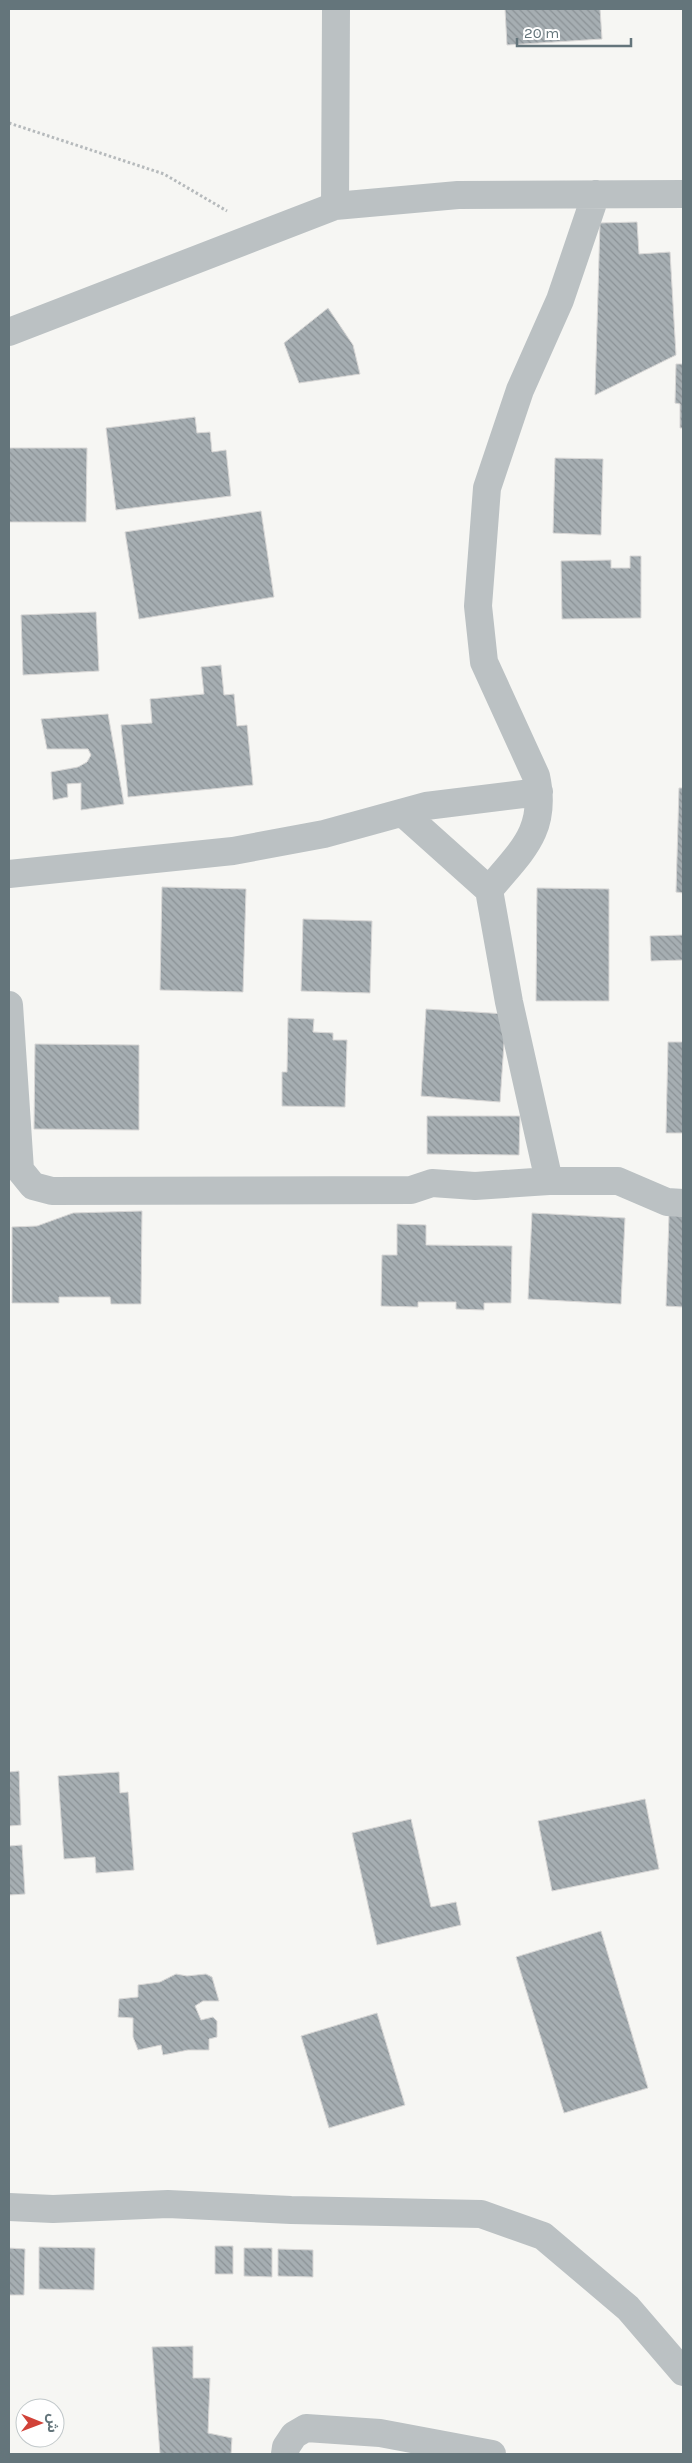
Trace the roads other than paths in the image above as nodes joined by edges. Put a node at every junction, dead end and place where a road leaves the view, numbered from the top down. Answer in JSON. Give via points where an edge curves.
{"nodes":[{"id":1,"x":336,"y":9,"type":"edge"},
{"id":2,"x":596,"y":194,"type":"junction"},
{"id":3,"x":683,"y":194,"type":"edge"},
{"id":4,"x":335,"y":206,"type":"junction"},
{"id":5,"x":9,"y":332,"type":"edge"},
{"id":6,"x":539,"y":792,"type":"junction"},
{"id":7,"x":404,"y":813,"type":"junction"},
{"id":8,"x":9,"y":874,"type":"edge"},
{"id":9,"x":489,"y":890,"type":"junction"},
{"id":10,"x":9,"y":1005,"type":"edge"},
{"id":11,"x":549,"y":1181,"type":"junction"},
{"id":12,"x":683,"y":1203,"type":"edge"},
{"id":13,"x":9,"y":2207,"type":"edge"},
{"id":14,"x":683,"y":2372,"type":"edge"},
{"id":15,"x":285,"y":2454,"type":"edge"},
{"id":16,"x":492,"y":2454,"type":"edge"}],
"edges":[{"from":1,"to":4,"type":"street"},
{"from":2,"to":3,"type":"street"},
{"from":2,"to":4,"type":"street","via":[[458,195]]},
{"from":2,"to":6,"type":"street","via":[[560,300],[520,390],[487,488],[478,606],[484,662],[536,776]]},
{"from":4,"to":5,"type":"street"},
{"from":6,"to":7,"type":"street","via":[[426,806]]},
{"from":6,"to":9,"type":"street","via":[[539,819],[526,844]]},
{"from":7,"to":8,"type":"street","via":[[324,834],[233,851]]},
{"from":7,"to":9,"type":"street"},
{"from":9,"to":11,"type":"street","via":[[509,1002]]},
{"from":10,"to":11,"type":"street","via":[[20,1170],[33,1186],[52,1191],[411,1190],[432,1183],[475,1186]]},
{"from":11,"to":12,"type":"street","via":[[618,1181],[667,1202]]},
{"from":13,"to":14,"type":"street","via":[[53,2209],[168,2204],[481,2214],[543,2236],[628,2308]]},
{"from":15,"to":16,"type":"street","via":[[294,2435],[306,2428],[380,2432]]}]}
